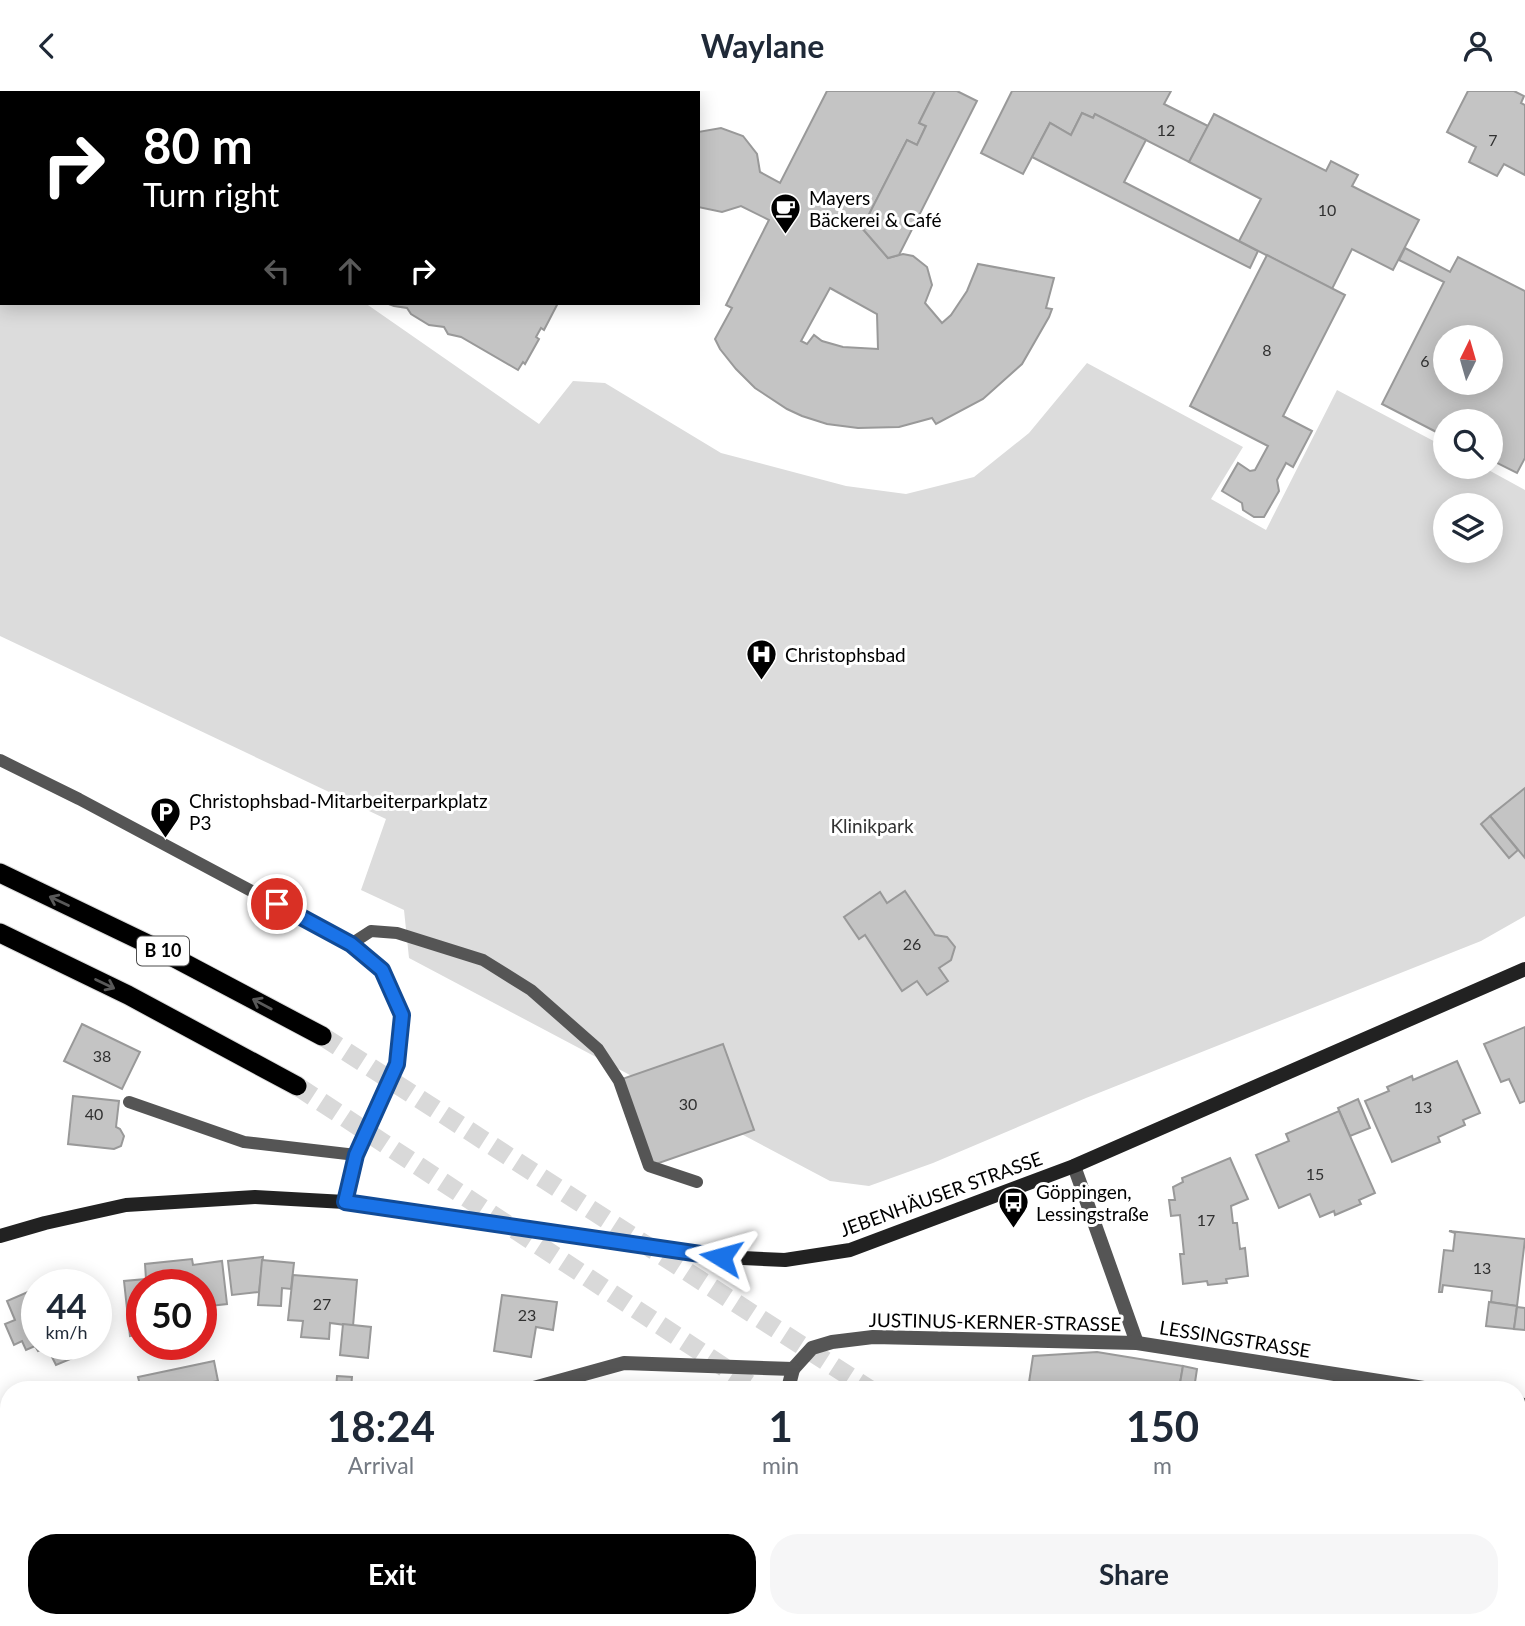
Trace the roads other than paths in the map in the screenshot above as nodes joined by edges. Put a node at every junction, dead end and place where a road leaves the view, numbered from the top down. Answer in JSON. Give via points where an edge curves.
{"nodes":[{"id":1,"x":0,"y":760,"type":"edge"},
{"id":2,"x":0,"y":873,"type":"edge"},
{"id":3,"x":0,"y":933,"type":"edge"},
{"id":4,"x":351,"y":944,"type":"junction"},
{"id":5,"x":1525,"y":969,"type":"edge"},
{"id":6,"x":322,"y":1036,"type":"tunnel mouth"},
{"id":7,"x":297,"y":1086,"type":"tunnel mouth"},
{"id":8,"x":129,"y":1102,"type":"dead end"},
{"id":9,"x":356,"y":1155,"type":"junction"},
{"id":10,"x":1074,"y":1166,"type":"junction"},
{"id":11,"x":697,"y":1182,"type":"dead end"},
{"id":12,"x":345,"y":1202,"type":"junction"},
{"id":13,"x":0,"y":1236,"type":"edge"},
{"id":14,"x":1138,"y":1343,"type":"junction"},
{"id":15,"x":793,"y":1369,"type":"junction"},
{"id":16,"x":559,"y":1381,"type":"edge"},
{"id":17,"x":790,"y":1381,"type":"edge"},
{"id":18,"x":1379,"y":1381,"type":"edge"}],
"edges":[{"from":1,"to":4,"type":"lane"},
{"from":6,"to":2,"type":"highway","number":"B 10","one_way":true,"via":[[152,946]]},
{"from":3,"to":7,"type":"highway","one_way":true,"via":[[128,995]]},
{"from":4,"to":9,"type":"lane","via":[[382,970],[402,1015],[397,1064]]},
{"from":4,"to":11,"type":"lane","via":[[371,931],[397,933],[483,960],[531,990],[605,1059],[619,1080],[649,1166]]},
{"from":5,"to":10,"type":"main road","name":"JEBENHÄUSER STRASSE"},
{"from":8,"to":9,"type":"lane","via":[[244,1142]]},
{"from":9,"to":12,"type":"lane"},
{"from":10,"to":12,"type":"main road","name":"JEBENHÄUSER STRASSE","via":[[850,1250],[785,1259],[721,1257]]},
{"from":10,"to":14,"type":"street","name":"LESSINGSTRASSE"},
{"from":12,"to":13,"type":"main road","name":"JEBENHÄUSER STRASSE","via":[[255,1197],[126,1205]]},
{"from":14,"to":15,"type":"street","name":"JUSTINUS-KERNER-STRASSE","via":[[873,1337],[812,1348]]},
{"from":14,"to":18,"type":"street","name":"LESSINGSTRASSE"},
{"from":15,"to":16,"type":"street","via":[[624,1363]]},
{"from":15,"to":17,"type":"street"}]}
